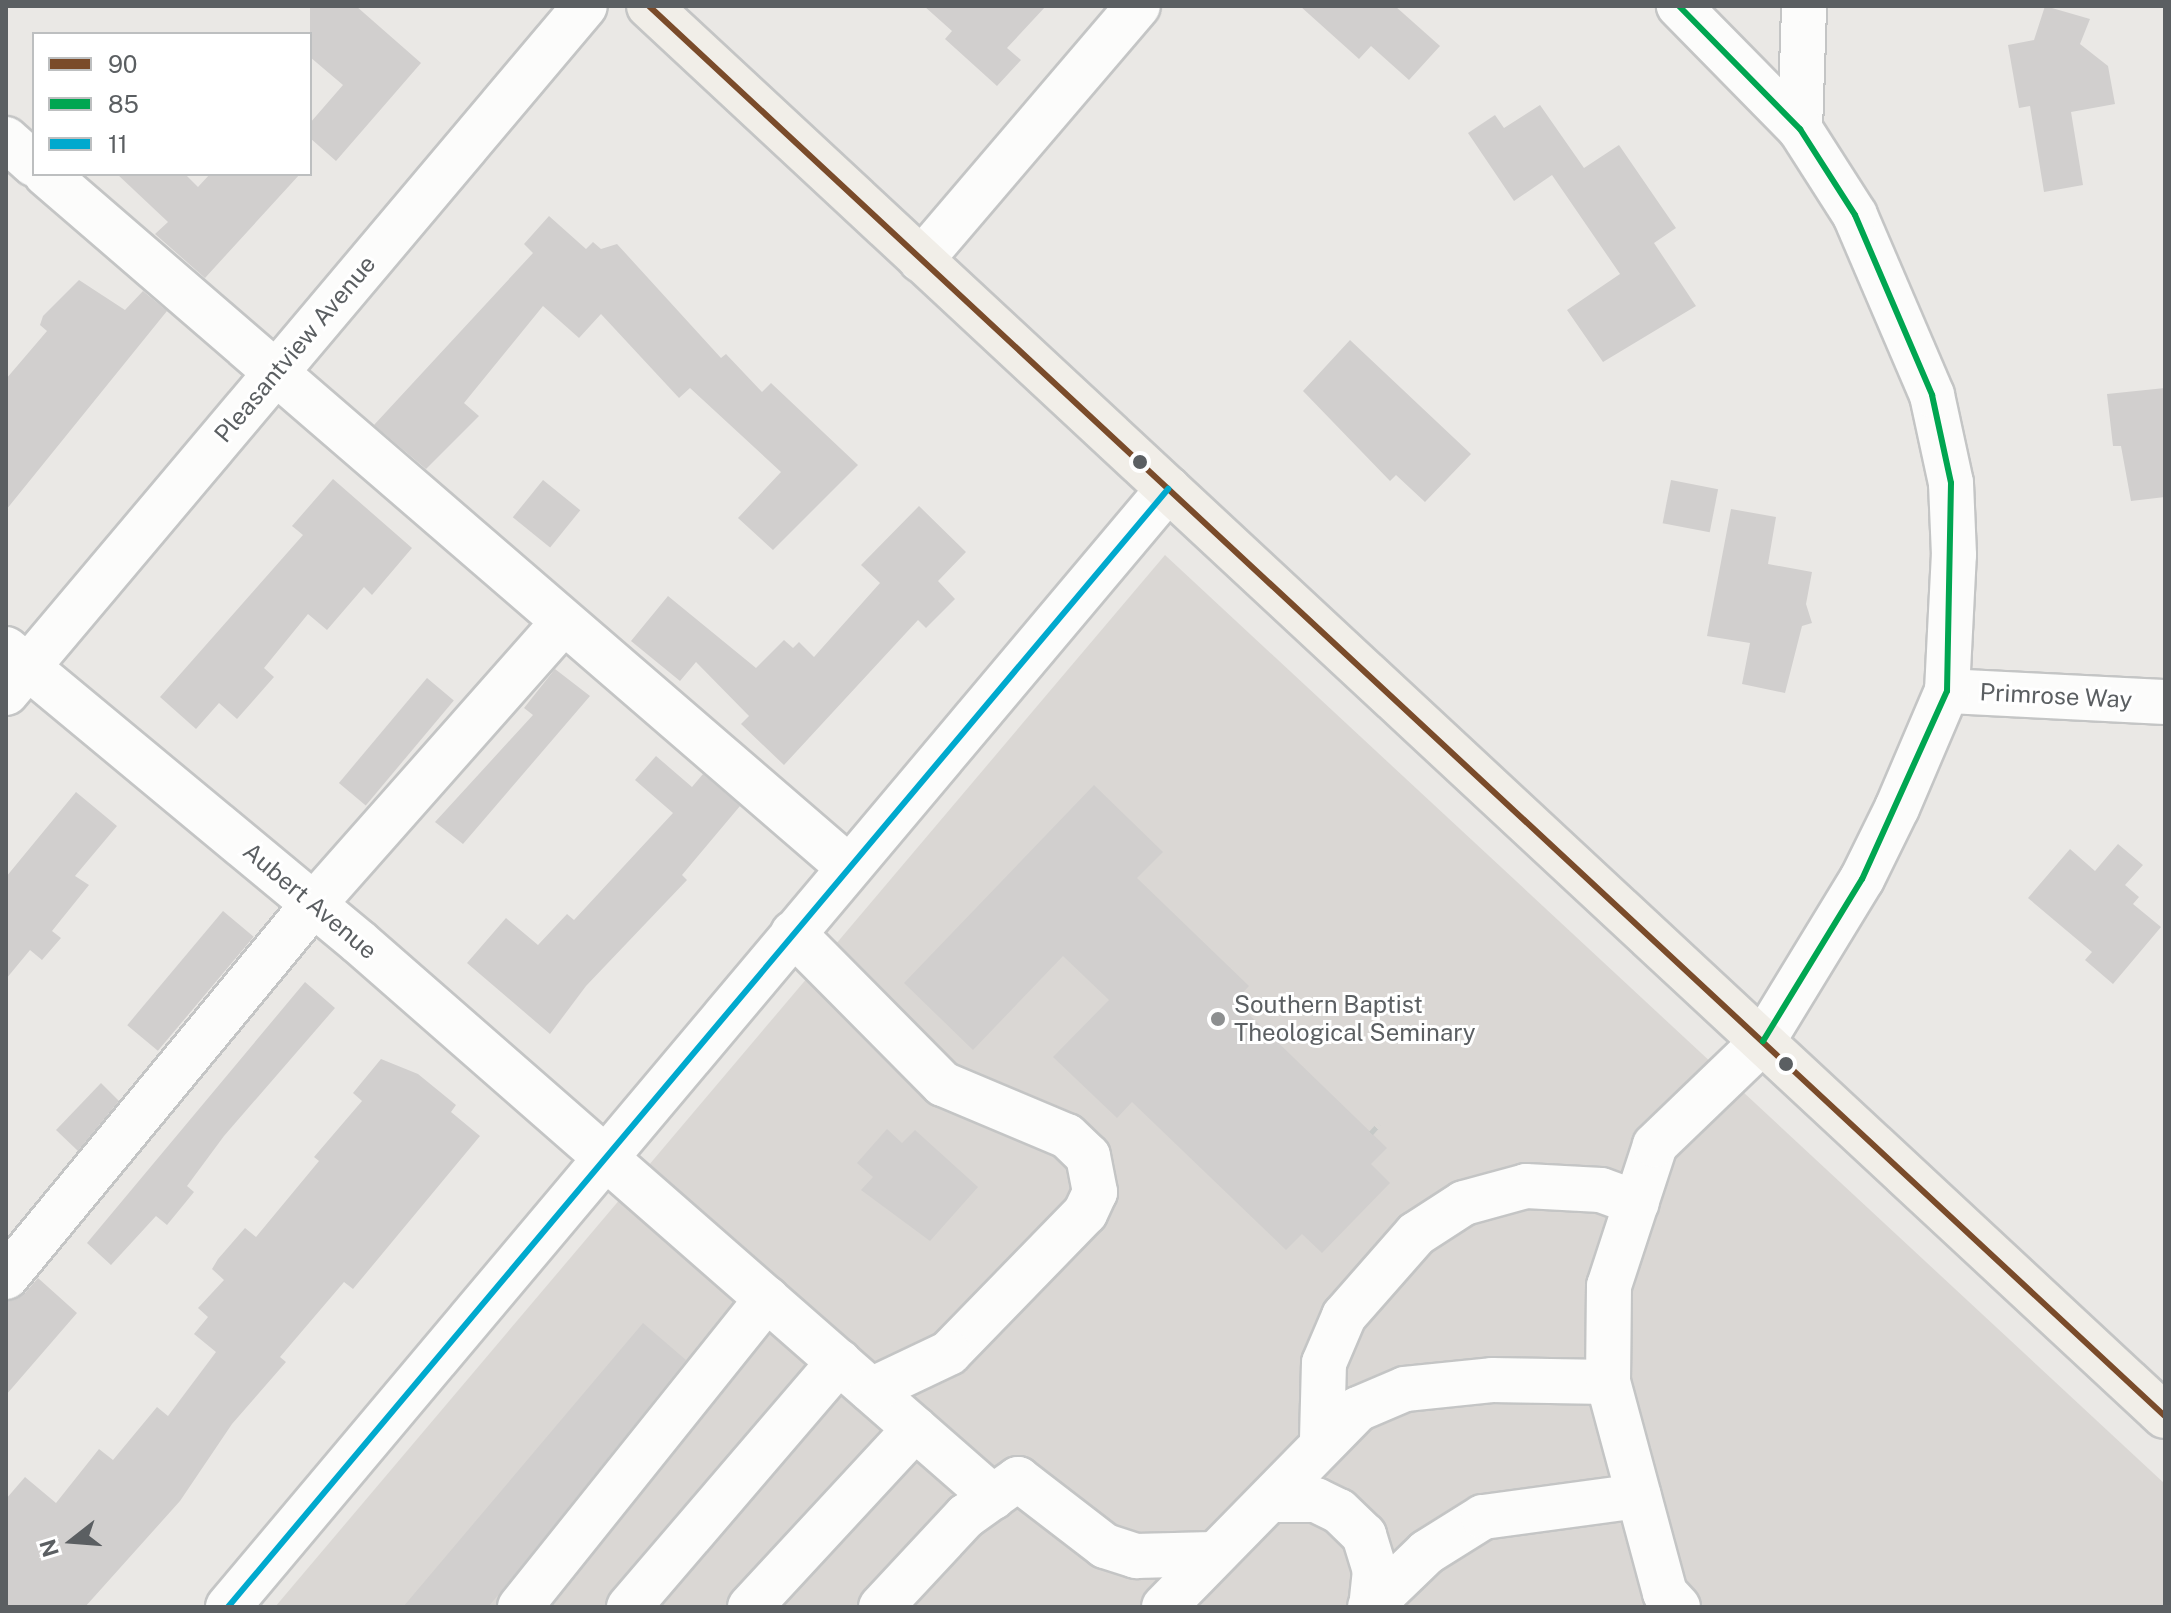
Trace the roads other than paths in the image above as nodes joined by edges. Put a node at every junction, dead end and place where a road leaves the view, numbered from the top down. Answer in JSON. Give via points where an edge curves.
{"nodes":[{"id":1,"x":585,"y":6,"type":"edge"},
{"id":2,"x":649,"y":6,"type":"edge"},
{"id":3,"x":1138,"y":6,"type":"edge"},
{"id":4,"x":1679,"y":6,"type":"edge"},
{"id":5,"x":1804,"y":6,"type":"edge"},
{"id":6,"x":1800,"y":129,"type":"junction"},
{"id":7,"x":6,"y":139,"type":"edge"},
{"id":8,"x":32,"y":162,"type":"edge"},
{"id":9,"x":48,"y":176,"type":"edge"},
{"id":10,"x":921,"y":260,"type":"junction"},
{"id":11,"x":274,"y":375,"type":"junction"},
{"id":12,"x":1168,"y":489,"type":"junction"},
{"id":13,"x":563,"y":623,"type":"junction"},
{"id":14,"x":13,"y":670,"type":"edge"},
{"id":15,"x":1947,"y":691,"type":"junction"},
{"id":16,"x":2165,"y":702,"type":"edge"},
{"id":17,"x":847,"y":866,"type":"junction"},
{"id":18,"x":314,"y":904,"type":"junction"},
{"id":19,"x":793,"y":933,"type":"junction"},
{"id":20,"x":1763,"y":1041,"type":"junction"},
{"id":21,"x":609,"y":1160,"type":"junction"},
{"id":22,"x":1637,"y":1203,"type":"junction"},
{"id":23,"x":6,"y":1277,"type":"edge"},
{"id":24,"x":767,"y":1299,"type":"junction"},
{"id":25,"x":839,"y":1362,"type":"junction"},
{"id":26,"x":1608,"y":1382,"type":"junction"},
{"id":27,"x":871,"y":1390,"type":"junction"},
{"id":28,"x":2165,"y":1416,"type":"edge"},
{"id":29,"x":915,"y":1429,"type":"junction"},
{"id":30,"x":1322,"y":1439,"type":"junction"},
{"id":31,"x":1639,"y":1496,"type":"junction"},
{"id":32,"x":993,"y":1497,"type":"junction"},
{"id":33,"x":1272,"y":1500,"type":"junction"},
{"id":34,"x":1213,"y":1554,"type":"junction"},
{"id":35,"x":1371,"y":1606,"type":"edge"},
{"id":36,"x":228,"y":1607,"type":"edge"},
{"id":37,"x":520,"y":1607,"type":"edge"},
{"id":38,"x":629,"y":1607,"type":"edge"},
{"id":39,"x":750,"y":1607,"type":"edge"},
{"id":40,"x":881,"y":1607,"type":"edge"},
{"id":41,"x":1164,"y":1607,"type":"edge"},
{"id":42,"x":1678,"y":1607,"type":"edge"}],
"edges":[{"from":1,"to":11,"type":"street","name":"Pleasantview Avenue"},
{"from":2,"to":10,"type":"main road"},
{"from":3,"to":10,"type":"street"},
{"from":4,"to":6,"type":"street"},
{"from":5,"to":6,"type":"street"},
{"from":6,"to":15,"type":"street","via":[[1855,215],[1932,395],[1951,483]]},
{"from":7,"to":8,"type":"street"},
{"from":9,"to":11,"type":"street"},
{"from":10,"to":12,"type":"main road"},
{"from":11,"to":13,"type":"street"},
{"from":11,"to":14,"type":"street","name":"Pleasantview Avenue"},
{"from":12,"to":17,"type":"street"},
{"from":12,"to":20,"type":"main road"},
{"from":13,"to":17,"type":"street"},
{"from":13,"to":18,"type":"street"},
{"from":14,"to":18,"type":"street","name":"Aubert Avenue"},
{"from":15,"to":16,"type":"street","name":"Primrose Way"},
{"from":15,"to":20,"type":"street","via":[[1862,879]]},
{"from":17,"to":19,"type":"street"},
{"from":18,"to":21,"type":"street","name":"Aubert Avenue"},
{"from":18,"to":23,"type":"street"},
{"from":19,"to":21,"type":"street"},
{"from":19,"to":27,"type":"street","via":[[943,1084],[968,1099],[1037,1120],[1088,1156],[1095,1192],[1085,1213],[949,1353]]},
{"from":20,"to":22,"type":"street","via":[[1655,1145]]},
{"from":20,"to":28,"type":"main road"},
{"from":21,"to":24,"type":"street","name":"Aubert Avenue"},
{"from":21,"to":36,"type":"street"},
{"from":22,"to":26,"type":"street","via":[[1609,1286]]},
{"from":22,"to":30,"type":"street","via":[[1601,1190],[1526,1186],[1464,1203],[1416,1234],[1344,1316],[1324,1363]]},
{"from":24,"to":25,"type":"street","name":"Aubert Avenue"},
{"from":24,"to":37,"type":"street"},
{"from":25,"to":27,"type":"street","name":"Aubert Avenue"},
{"from":25,"to":38,"type":"street"},
{"from":26,"to":30,"type":"street","via":[[1492,1380],[1405,1389],[1358,1409]]},
{"from":26,"to":31,"type":"street"},
{"from":27,"to":29,"type":"street","name":"Aubert Avenue"},
{"from":29,"to":32,"type":"street","name":"Aubert Avenue"},
{"from":29,"to":39,"type":"street"},
{"from":30,"to":33,"type":"street"},
{"from":31,"to":35,"type":"street","via":[[1483,1517],[1427,1552]]},
{"from":31,"to":42,"type":"street","via":[[1665,1593]]},
{"from":32,"to":34,"type":"street","via":[[1018,1479],[1105,1546],[1136,1556]]},
{"from":32,"to":40,"type":"street","via":[[966,1516]]},
{"from":33,"to":34,"type":"street"},
{"from":33,"to":35,"type":"street","via":[[1316,1500],[1339,1511],[1364,1535],[1375,1570]]},
{"from":34,"to":41,"type":"street"}]}
